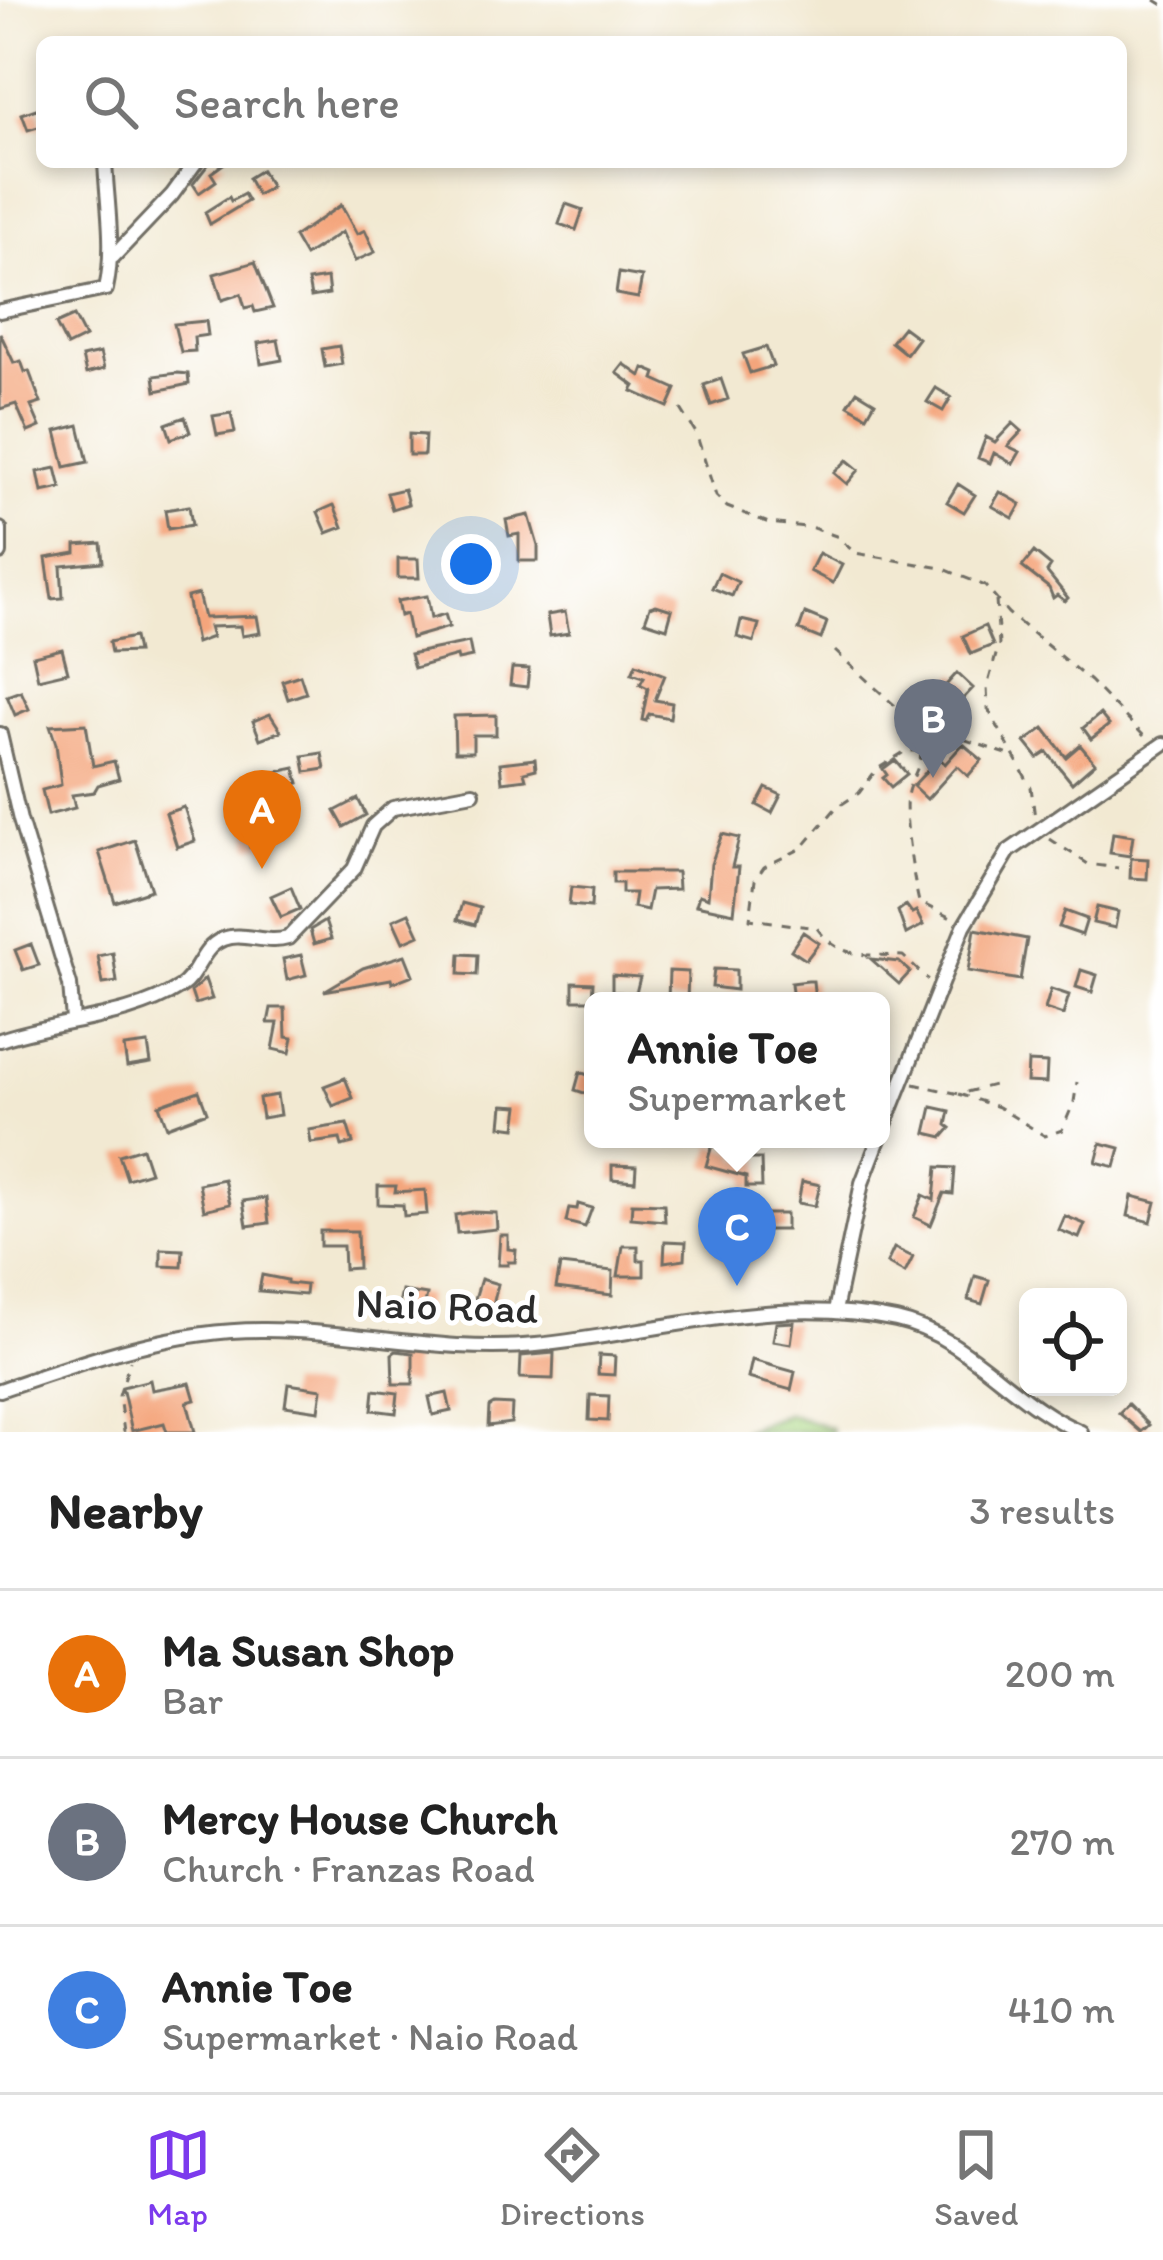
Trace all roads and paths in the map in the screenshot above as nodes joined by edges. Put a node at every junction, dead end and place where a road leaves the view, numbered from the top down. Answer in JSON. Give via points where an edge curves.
{"nodes":[{"id":1,"x":1156,"y":0,"type":"edge"},
{"id":2,"x":1163,"y":5,"type":"edge"},
{"id":3,"x":105,"y":168,"type":"edge"},
{"id":4,"x":192,"y":168,"type":"edge"},
{"id":5,"x":113,"y":257,"type":"junction"},
{"id":6,"x":0,"y":311,"type":"edge"},
{"id":7,"x":681,"y":409,"type":"dead end"},
{"id":8,"x":0,"y":529,"type":"edge"},
{"id":9,"x":0,"y":553,"type":"edge"},
{"id":10,"x":996,"y":596,"type":"junction"},
{"id":11,"x":835,"y":651,"type":"dead end"},
{"id":12,"x":925,"y":733,"type":"junction"},
{"id":13,"x":0,"y":734,"type":"edge"},
{"id":14,"x":1159,"y":746,"type":"edge"},
{"id":15,"x":921,"y":750,"type":"junction"},
{"id":16,"x":1013,"y":757,"type":"junction"},
{"id":17,"x":472,"y":793,"type":"dead end"},
{"id":18,"x":1037,"y":828,"type":"junction"},
{"id":19,"x":1118,"y":868,"type":"dead end"},
{"id":20,"x":964,"y":926,"type":"junction"},
{"id":21,"x":936,"y":991,"type":"junction"},
{"id":22,"x":73,"y":1020,"type":"junction"},
{"id":23,"x":0,"y":1040,"type":"edge"},
{"id":24,"x":1077,"y":1082,"type":"dead end"},
{"id":25,"x":900,"y":1083,"type":"junction"},
{"id":26,"x":997,"y":1084,"type":"dead end"},
{"id":27,"x":959,"y":1094,"type":"junction"},
{"id":28,"x":890,"y":1110,"type":"edge"},
{"id":29,"x":876,"y":1148,"type":"edge"},
{"id":30,"x":835,"y":1311,"type":"junction"},
{"id":31,"x":134,"y":1347,"type":"junction"},
{"id":32,"x":0,"y":1390,"type":"edge"},
{"id":33,"x":124,"y":1432,"type":"edge"},
{"id":34,"x":1081,"y":1432,"type":"edge"}],
"edges":[{"from":1,"to":2,"type":"path"},
{"from":3,"to":5,"type":"street"},
{"from":4,"to":5,"type":"street"},
{"from":5,"to":6,"type":"street","via":[[106,289]]},
{"from":7,"to":10,"type":"path","via":[[727,507],[836,536],[855,553],[942,568]]},
{"from":8,"to":9,"type":"street"},
{"from":10,"to":14,"type":"path"},
{"from":10,"to":16,"type":"path","via":[[999,644],[988,710]]},
{"from":11,"to":12,"type":"path"},
{"from":12,"to":15,"type":"path"},
{"from":12,"to":16,"type":"path"},
{"from":13,"to":22,"type":"street"},
{"from":14,"to":18,"type":"street"},
{"from":15,"to":20,"type":"path","via":[[905,803],[919,902]]},
{"from":15,"to":21,"type":"path","via":[[876,770],[802,848],[764,867],[750,919],[817,928],[831,947],[848,952],[903,956]]},
{"from":16,"to":18,"type":"path","via":[[1031,787]]},
{"from":17,"to":22,"type":"street","via":[[393,808],[373,826],[354,869],[288,938],[228,936],[209,947],[185,985],[142,1006]]},
{"from":18,"to":19,"type":"path","via":[[1075,857]]},
{"from":18,"to":20,"type":"street","via":[[1009,851]]},
{"from":20,"to":21,"type":"street"},
{"from":21,"to":25,"type":"street"},
{"from":22,"to":23,"type":"street"},
{"from":24,"to":27,"type":"path","via":[[1062,1130],[1045,1136]]},
{"from":25,"to":27,"type":"path"},
{"from":25,"to":28,"type":"street"},
{"from":26,"to":27,"type":"path"},
{"from":29,"to":30,"type":"street"},
{"from":30,"to":31,"type":"street","name":"Naio Road","via":[[748,1313],[533,1346],[266,1330]]},
{"from":30,"to":34,"type":"street","name":"Naio Road","via":[[925,1328]]},
{"from":31,"to":32,"type":"street","name":"Naio Road"},
{"from":31,"to":33,"type":"path","via":[[119,1396]]}]}
